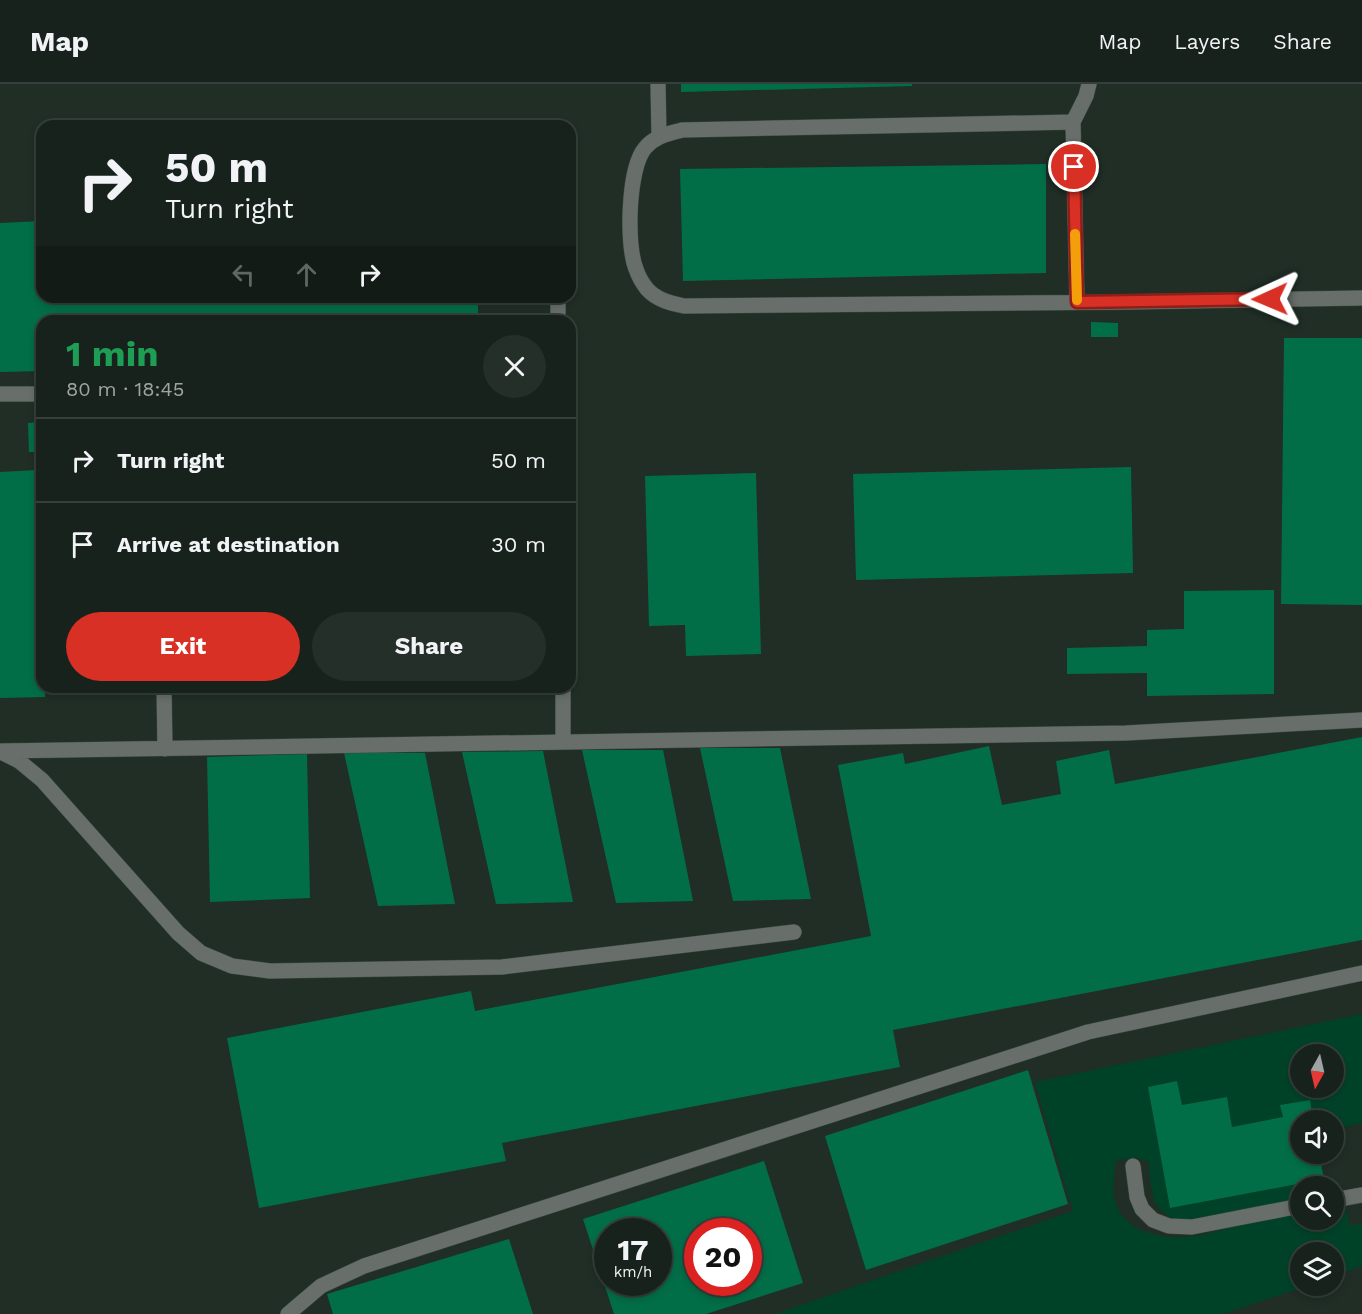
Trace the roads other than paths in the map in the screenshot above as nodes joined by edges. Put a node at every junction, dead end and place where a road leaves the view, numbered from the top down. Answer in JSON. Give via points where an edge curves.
{"nodes":[{"id":1,"x":658,"y":84,"type":"edge"},
{"id":2,"x":1089,"y":84,"type":"edge"},
{"id":3,"x":1073,"y":122,"type":"junction"},
{"id":4,"x":659,"y":136,"type":"junction"},
{"id":5,"x":1362,"y":298,"type":"edge"},
{"id":6,"x":1077,"y":302,"type":"junction"},
{"id":7,"x":0,"y":394,"type":"edge"},
{"id":8,"x":36,"y":394,"type":"edge"},
{"id":9,"x":164,"y":693,"type":"edge"},
{"id":10,"x":563,"y":693,"type":"edge"},
{"id":11,"x":1362,"y":720,"type":"edge"},
{"id":12,"x":563,"y":742,"type":"junction"},
{"id":13,"x":165,"y":748,"type":"junction"},
{"id":14,"x":0,"y":751,"type":"edge"},
{"id":15,"x":794,"y":932,"type":"dead end"},
{"id":16,"x":1362,"y":974,"type":"edge"},
{"id":17,"x":1133,"y":1166,"type":"dead end"},
{"id":18,"x":1362,"y":1195,"type":"edge"},
{"id":19,"x":1344,"y":1198,"type":"edge"},
{"id":20,"x":1290,"y":1208,"type":"edge"},
{"id":21,"x":288,"y":1314,"type":"edge"}],
"edges":[{"from":1,"to":4,"type":"lane"},
{"from":2,"to":3,"type":"lane"},
{"from":3,"to":4,"type":"lane","via":[[682,130]]},
{"from":3,"to":6,"type":"lane"},
{"from":4,"to":6,"type":"lane","via":[[644,148],[636,166],[631,188],[631,246],[635,269],[646,288],[661,300],[684,306]]},
{"from":5,"to":6,"type":"lane"},
{"from":7,"to":8,"type":"lane"},
{"from":9,"to":13,"type":"lane"},
{"from":10,"to":12,"type":"lane"},
{"from":11,"to":12,"type":"lane","via":[[1126,733]]},
{"from":12,"to":13,"type":"lane"},
{"from":13,"to":14,"type":"lane"},
{"from":14,"to":15,"type":"lane","via":[[42,780],[178,933],[201,953],[232,966],[270,971],[502,967]]},
{"from":16,"to":21,"type":"lane","via":[[1088,1032],[364,1266],[321,1286]]},
{"from":17,"to":20,"type":"lane","via":[[1142,1209],[1153,1220],[1169,1226],[1192,1227]]},
{"from":18,"to":19,"type":"lane"}]}
